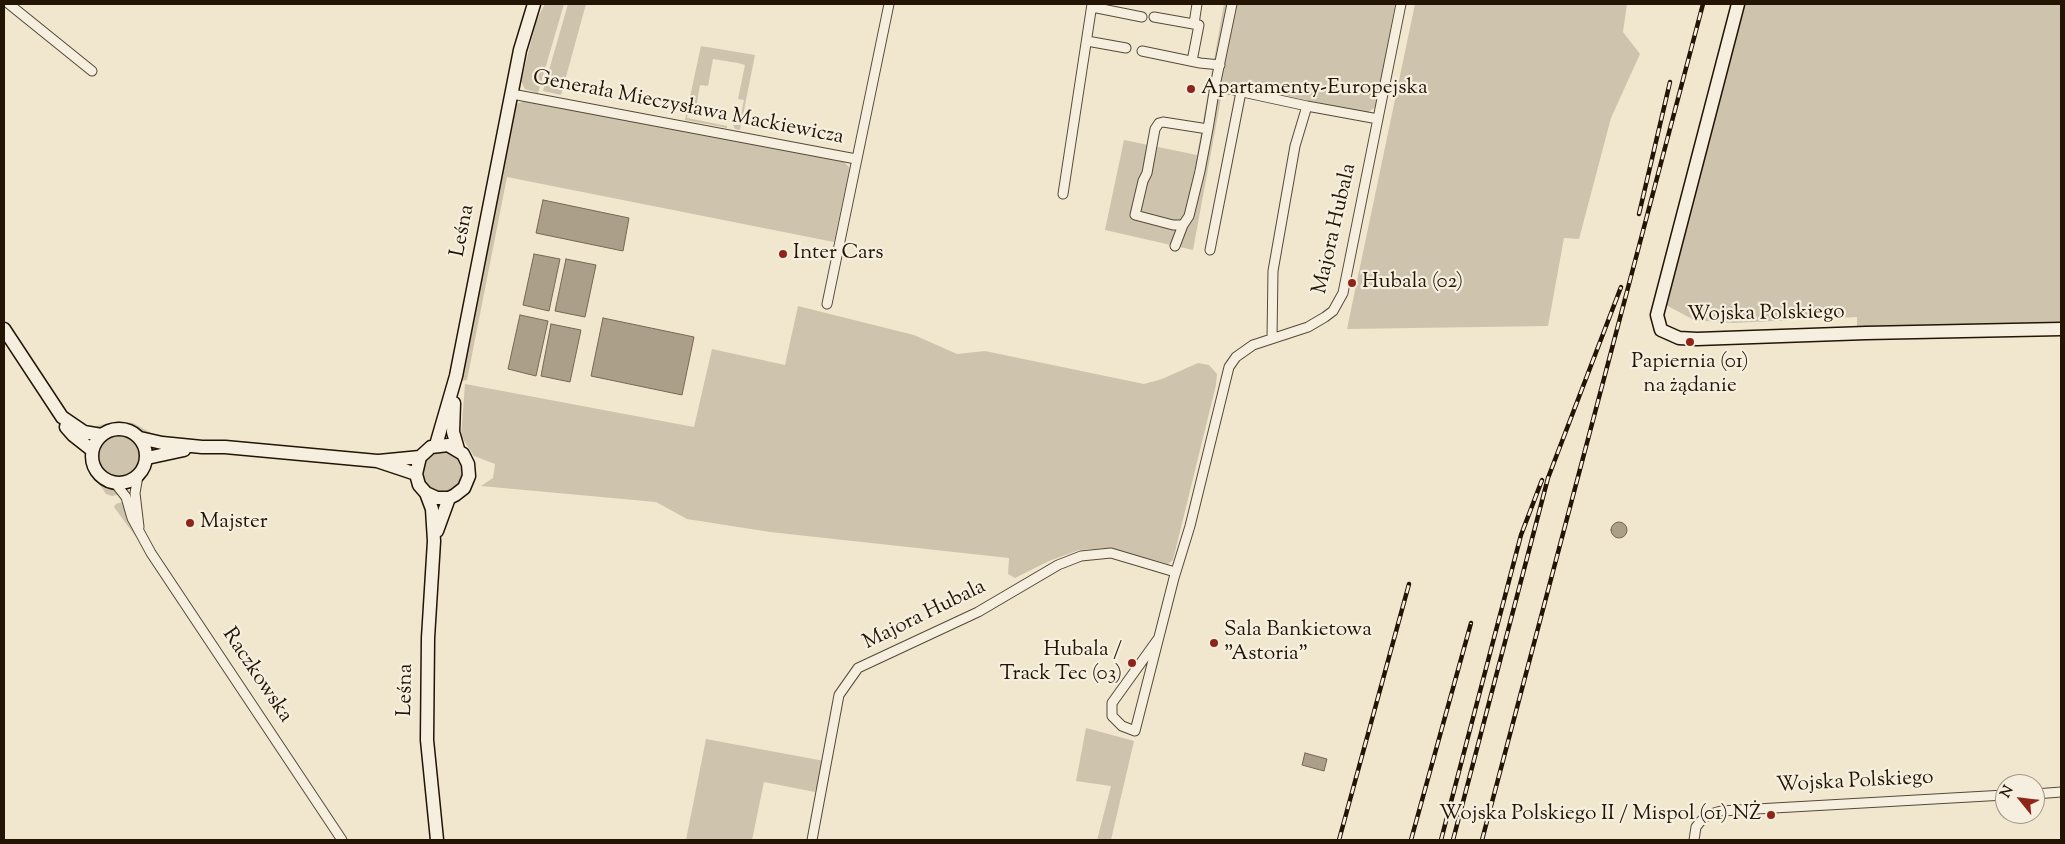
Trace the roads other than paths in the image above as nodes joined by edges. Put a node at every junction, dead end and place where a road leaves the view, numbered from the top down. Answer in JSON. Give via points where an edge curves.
{"nodes":[{"id":1,"x":9,"y":4,"type":"edge"},
{"id":2,"x":534,"y":4,"type":"edge"},
{"id":3,"x":542,"y":4,"type":"edge"},
{"id":4,"x":889,"y":4,"type":"edge"},
{"id":5,"x":1197,"y":4,"type":"edge"},
{"id":6,"x":1232,"y":4,"type":"edge"},
{"id":7,"x":1401,"y":4,"type":"edge"},
{"id":8,"x":1738,"y":4,"type":"edge"},
{"id":9,"x":1092,"y":5,"type":"edge"},
{"id":10,"x":1142,"y":17,"type":"dead end"},
{"id":11,"x":1154,"y":17,"type":"dead end"},
{"id":12,"x":1194,"y":24,"type":"junction"},
{"id":13,"x":1086,"y":41,"type":"junction"},
{"id":14,"x":1126,"y":48,"type":"dead end"},
{"id":15,"x":1142,"y":51,"type":"dead end"},
{"id":16,"x":1192,"y":61,"type":"junction"},
{"id":17,"x":1220,"y":65,"type":"junction"},
{"id":18,"x":92,"y":71,"type":"dead end"},
{"id":19,"x":1215,"y":86,"type":"junction"},
{"id":20,"x":1241,"y":92,"type":"junction"},
{"id":21,"x":512,"y":94,"type":"junction"},
{"id":22,"x":1307,"y":106,"type":"junction"},
{"id":23,"x":1378,"y":119,"type":"junction"},
{"id":24,"x":1208,"y":129,"type":"junction"},
{"id":25,"x":856,"y":159,"type":"junction"},
{"id":26,"x":1062,"y":194,"type":"dead end"},
{"id":27,"x":1184,"y":225,"type":"junction"},
{"id":28,"x":1174,"y":246,"type":"dead end"},
{"id":29,"x":1210,"y":250,"type":"dead end"},
{"id":30,"x":828,"y":304,"type":"dead end"},
{"id":31,"x":4,"y":329,"type":"edge"},
{"id":32,"x":2061,"y":329,"type":"edge"},
{"id":33,"x":1272,"y":338,"type":"junction"},
{"id":34,"x":456,"y":376,"type":"junction"},
{"id":35,"x":62,"y":416,"type":"junction"},
{"id":36,"x":101,"y":435,"type":"junction"},
{"id":37,"x":140,"y":438,"type":"junction"},
{"id":38,"x":436,"y":445,"type":"junction"},
{"id":39,"x":202,"y":448,"type":"junction"},
{"id":40,"x":92,"y":450,"type":"junction"},
{"id":41,"x":458,"y":450,"type":"junction"},
{"id":42,"x":420,"y":457,"type":"junction"},
{"id":43,"x":147,"y":458,"type":"junction"},
{"id":44,"x":377,"y":461,"type":"junction"},
{"id":45,"x":416,"y":474,"type":"junction"},
{"id":46,"x":138,"y":476,"type":"junction"},
{"id":47,"x":115,"y":483,"type":"junction"},
{"id":48,"x":426,"y":493,"type":"junction"},
{"id":49,"x":449,"y":498,"type":"junction"},
{"id":50,"x":140,"y":532,"type":"junction"},
{"id":51,"x":434,"y":541,"type":"junction"},
{"id":52,"x":1175,"y":572,"type":"junction"},
{"id":53,"x":1158,"y":639,"type":"junction"},
{"id":54,"x":2061,"y":792,"type":"edge"},
{"id":55,"x":2045,"y":793,"type":"edge"},
{"id":56,"x":1995,"y":796,"type":"edge"},
{"id":57,"x":342,"y":840,"type":"edge"},
{"id":58,"x":437,"y":840,"type":"edge"},
{"id":59,"x":812,"y":840,"type":"edge"},
{"id":60,"x":1694,"y":840,"type":"edge"}],
"edges":[{"from":1,"to":18,"type":"street"},
{"from":2,"to":21,"type":"street","name":"Leśna","via":[[520,50]]},
{"from":3,"to":21,"type":"street","name":"Leśna","via":[[534,20]]},
{"from":4,"to":25,"type":"street"},
{"from":5,"to":12,"type":"street"},
{"from":6,"to":17,"type":"street"},
{"from":7,"to":23,"type":"street","name":"Majora Hubala"},
{"from":8,"to":32,"type":"street","name":"Wojska Polskiego","via":[[1657,315],[1661,330],[1679,338],[1697,339]]},
{"from":9,"to":10,"type":"street"},
{"from":9,"to":13,"type":"street"},
{"from":11,"to":12,"type":"street"},
{"from":12,"to":16,"type":"street","via":[[1199,25]]},
{"from":13,"to":14,"type":"street"},
{"from":13,"to":26,"type":"street"},
{"from":15,"to":16,"type":"street"},
{"from":16,"to":17,"type":"street"},
{"from":17,"to":19,"type":"street"},
{"from":19,"to":20,"type":"street"},
{"from":19,"to":24,"type":"street"},
{"from":20,"to":22,"type":"street"},
{"from":20,"to":29,"type":"street"},
{"from":21,"to":25,"type":"street","name":"Generała Mieczysława Mackiewicza"},
{"from":21,"to":34,"type":"street","name":"Leśna"},
{"from":22,"to":23,"type":"street"},
{"from":22,"to":33,"type":"street","via":[[1295,146],[1273,271]]},
{"from":23,"to":33,"type":"street","name":"Majora Hubala","via":[[1339,302],[1333,311],[1317,322]]},
{"from":24,"to":27,"type":"street","via":[[1189,216]]},
{"from":24,"to":27,"type":"street","via":[[1163,122],[1155,129],[1135,215]]},
{"from":25,"to":30,"type":"street"},
{"from":27,"to":28,"type":"street"},
{"from":31,"to":35,"type":"street"},
{"from":33,"to":52,"type":"street","name":"Majora Hubala","via":[[1244,350],[1229,367],[1190,526]]},
{"from":34,"to":38,"type":"street","name":"Leśna"},
{"from":34,"to":41,"type":"street","name":"Leśna","via":[[453,432]]},
{"from":35,"to":36,"type":"street","via":[[84,432]]},
{"from":35,"to":40,"type":"street","via":[[68,430]]},
{"from":36,"to":37,"type":"street","via":[[124,428]]},
{"from":36,"to":40,"type":"street"},
{"from":37,"to":39,"type":"street"},
{"from":37,"to":43,"type":"street"},
{"from":38,"to":41,"type":"street","via":[[448,445]]},
{"from":38,"to":42,"type":"street"},
{"from":39,"to":43,"type":"street"},
{"from":39,"to":44,"type":"street","via":[[226,447]]},
{"from":40,"to":47,"type":"street","via":[[98,474]]},
{"from":41,"to":49,"type":"street","via":[[468,464],[469,476],[464,488]]},
{"from":42,"to":44,"type":"street"},
{"from":42,"to":45,"type":"street"},
{"from":43,"to":46,"type":"street"},
{"from":44,"to":45,"type":"street"},
{"from":45,"to":48,"type":"street"},
{"from":46,"to":47,"type":"street","via":[[128,482]]},
{"from":46,"to":50,"type":"street","name":"Raczkowska","via":[[136,493]]},
{"from":47,"to":50,"type":"street","name":"Raczkowska","via":[[126,497]]},
{"from":48,"to":49,"type":"street","via":[[437,498]]},
{"from":48,"to":51,"type":"street","name":"Leśna","via":[[432,509]]},
{"from":49,"to":51,"type":"street","name":"Leśna"},
{"from":50,"to":57,"type":"street","name":"Raczkowska","via":[[150,553]]},
{"from":51,"to":58,"type":"street","name":"Leśna","via":[[426,703]]},
{"from":52,"to":53,"type":"street","name":"Majora Hubala"},
{"from":52,"to":59,"type":"street","name":"Majora Hubala","via":[[1111,553],[1081,556],[1058,565],[978,612],[858,668],[839,696]]},
{"from":53,"to":53,"type":"street","name":"Majora Hubala","via":[[1112,703],[1112,716],[1122,726],[1136,731]]},
{"from":54,"to":55,"type":"street"},
{"from":56,"to":60,"type":"street","name":"Wojska Polskiego","via":[[1730,810],[1708,815],[1696,827]]}]}
